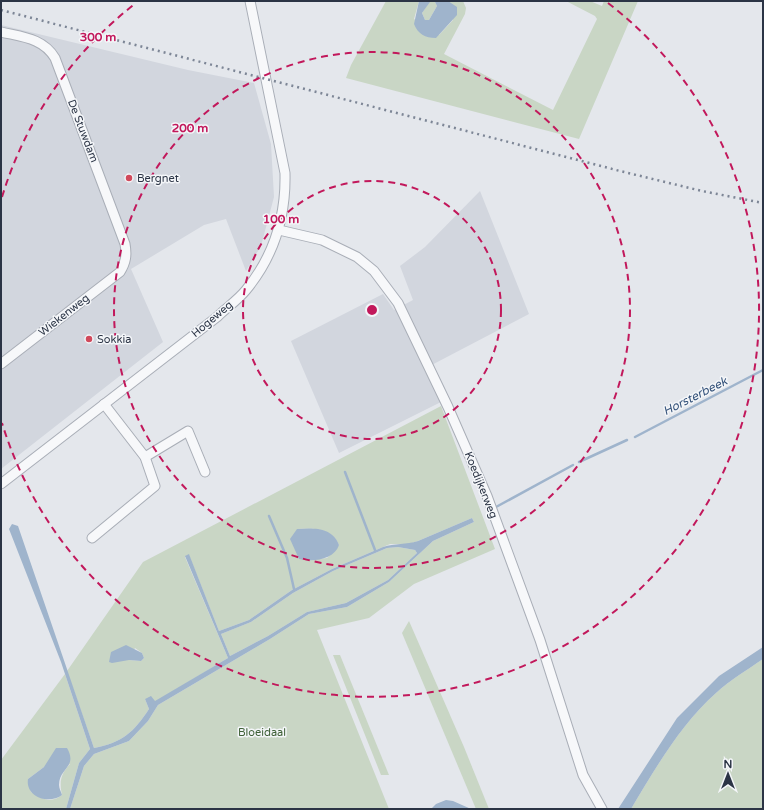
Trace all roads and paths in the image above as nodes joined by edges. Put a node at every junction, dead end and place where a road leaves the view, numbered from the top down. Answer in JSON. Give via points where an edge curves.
{"nodes":[{"id":1,"x":250,"y":1,"type":"edge"},
{"id":2,"x":1,"y":32,"type":"edge"},
{"id":3,"x":279,"y":230,"type":"junction"},
{"id":4,"x":125,"y":264,"type":"joint"},
{"id":5,"x":1,"y":364,"type":"edge"},
{"id":6,"x":104,"y":404,"type":"junction"},
{"id":7,"x":145,"y":457,"type":"junction"},
{"id":8,"x":205,"y":472,"type":"dead end"},
{"id":9,"x":1,"y":484,"type":"edge"},
{"id":10,"x":92,"y":538,"type":"dead end"},
{"id":11,"x":602,"y":809,"type":"edge"}],
"edges":[{"from":1,"to":3,"type":"street","name":"Hogeweg","via":[[285,174],[286,194]]},
{"from":2,"to":4,"type":"street","name":"De Stuwdam","via":[[38,41],[49,48],[55,58],[125,244]]},
{"from":3,"to":6,"type":"street","name":"Hogeweg","via":[[270,254],[245,291],[211,321]]},
{"from":3,"to":11,"type":"street","name":"Koedijkerweg","via":[[322,240],[358,257],[374,271],[398,303],[448,406],[485,492],[540,640],[583,775]]},
{"from":4,"to":5,"type":"street","name":"Wiekenweg","via":[[120,272]]},
{"from":6,"to":7,"type":"street"},
{"from":6,"to":9,"type":"street","name":"Hogeweg"},
{"from":7,"to":8,"type":"street","via":[[188,431]]},
{"from":7,"to":10,"type":"street","via":[[155,486]]}]}
